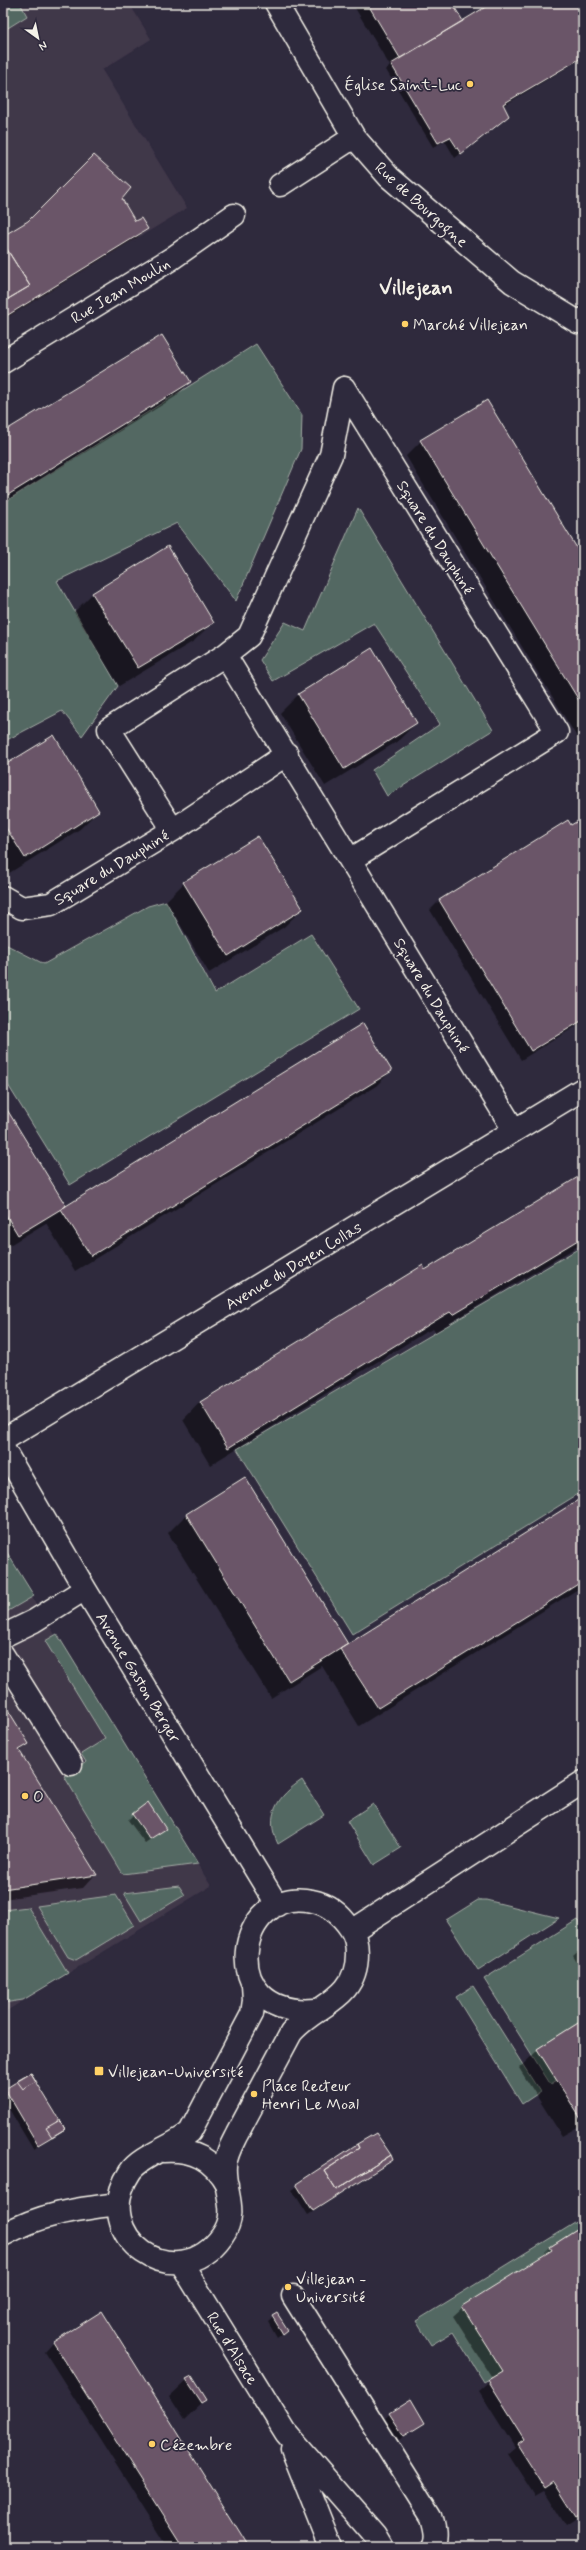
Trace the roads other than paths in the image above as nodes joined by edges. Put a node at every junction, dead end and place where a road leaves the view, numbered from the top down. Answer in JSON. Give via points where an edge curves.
{"nodes":[{"id":1,"x":276,"y":3,"type":"edge"},
{"id":2,"x":354,"y":137,"type":"junction"},
{"id":3,"x":280,"y":185,"type":"dead end"},
{"id":4,"x":234,"y":215,"type":"dead end"},
{"id":5,"x":583,"y":319,"type":"edge"},
{"id":6,"x":3,"y":362,"type":"edge"},
{"id":7,"x":225,"y":655,"type":"junction"},
{"id":8,"x":287,"y":754,"type":"junction"},
{"id":9,"x":173,"y":830,"type":"junction"},
{"id":10,"x":350,"y":860,"type":"junction"},
{"id":11,"x":3,"y":897,"type":"edge"},
{"id":12,"x":583,"y":1089,"type":"edge"},
{"id":13,"x":514,"y":1130,"type":"junction"},
{"id":14,"x":3,"y":1440,"type":"edge"},
{"id":15,"x":3,"y":1448,"type":"edge"},
{"id":16,"x":85,"y":1589,"type":"junction"},
{"id":17,"x":3,"y":1636,"type":"edge"},
{"id":18,"x":3,"y":1655,"type":"edge"},
{"id":19,"x":70,"y":1764,"type":"dead end"},
{"id":20,"x":583,"y":1782,"type":"edge"},
{"id":21,"x":277,"y":1905,"type":"junction"},
{"id":22,"x":352,"y":1931,"type":"junction"},
{"id":23,"x":253,"y":1985,"type":"junction"},
{"id":24,"x":315,"y":2010,"type":"junction"},
{"id":25,"x":163,"y":2151,"type":"junction"},
{"id":26,"x":227,"y":2185,"type":"junction"},
{"id":27,"x":118,"y":2204,"type":"junction"},
{"id":28,"x":4,"y":2233,"type":"edge"},
{"id":29,"x":181,"y":2263,"type":"junction"},
{"id":30,"x":293,"y":2296,"type":"dead end"},
{"id":31,"x":286,"y":2432,"type":"junction"},
{"id":32,"x":331,"y":2547,"type":"edge"},
{"id":33,"x":382,"y":2547,"type":"edge"},
{"id":34,"x":432,"y":2547,"type":"edge"}],
"edges":[{"from":1,"to":2,"type":"street","name":"Rue de Bourgogne"},
{"from":2,"to":3,"type":"street"},
{"from":2,"to":5,"type":"street","name":"Rue de Bourgogne","via":[[389,178],[512,282],[578,322]]},
{"from":4,"to":6,"type":"street","name":"Rue Jean Moulin","via":[[171,259]]},
{"from":7,"to":8,"type":"street","name":"Square du Dauphiné"},
{"from":7,"to":9,"type":"street","name":"Square du Dauphiné","via":[[109,729]]},
{"from":7,"to":10,"type":"street","name":"Square du Dauphiné","via":[[249,636],[332,455],[344,388],[557,732]]},
{"from":8,"to":9,"type":"street","name":"Square du Dauphiné"},
{"from":8,"to":10,"type":"street","name":"Square du Dauphiné"},
{"from":9,"to":11,"type":"street","name":"Square du Dauphiné","via":[[51,904],[22,908]]},
{"from":10,"to":13,"type":"street","name":"Square du Dauphiné"},
{"from":12,"to":13,"type":"street","name":"Avenue du Doyen Collas"},
{"from":13,"to":14,"type":"street","name":"Avenue du Doyen Collas"},
{"from":15,"to":16,"type":"street","name":"Avenue Gaston Berger"},
{"from":16,"to":17,"type":"street","via":[[34,1621]]},
{"from":16,"to":21,"type":"street","name":"Avenue Gaston Berger"},
{"from":18,"to":19,"type":"street"},
{"from":20,"to":22,"type":"street"},
{"from":21,"to":22,"type":"street","via":[[294,1900],[312,1900],[328,1906],[342,1917]]},
{"from":21,"to":23,"type":"street","via":[[254,1925],[248,1940],[245,1955]]},
{"from":22,"to":24,"type":"street","via":[[357,1946],[357,1963],[352,1979],[343,1993],[330,2004]]},
{"from":23,"to":24,"type":"street","via":[[265,1998],[280,2008]]},
{"from":23,"to":25,"type":"street","via":[[252,2014],[200,2114],[190,2132]]},
{"from":24,"to":26,"type":"street","via":[[300,2021],[290,2033],[236,2134],[228,2151],[225,2166]]},
{"from":25,"to":26,"type":"street","via":[[179,2149],[194,2153],[220,2171]]},
{"from":25,"to":27,"type":"street","via":[[146,2157],[130,2171],[122,2186]]},
{"from":26,"to":29,"type":"street","via":[[231,2202],[230,2219],[223,2235],[212,2248],[198,2258]]},
{"from":27,"to":28,"type":"street","via":[[57,2212]]},
{"from":27,"to":29,"type":"street","via":[[119,2220],[136,2248],[149,2257]]},
{"from":29,"to":31,"type":"street","name":"Rue d'Alsace"},
{"from":30,"to":34,"type":"street","via":[[431,2516],[435,2529]]},
{"from":31,"to":32,"type":"street","name":"Rue d'Alsace"},
{"from":31,"to":33,"type":"street","name":"Rue d'Alsace","via":[[375,2535]]}]}
